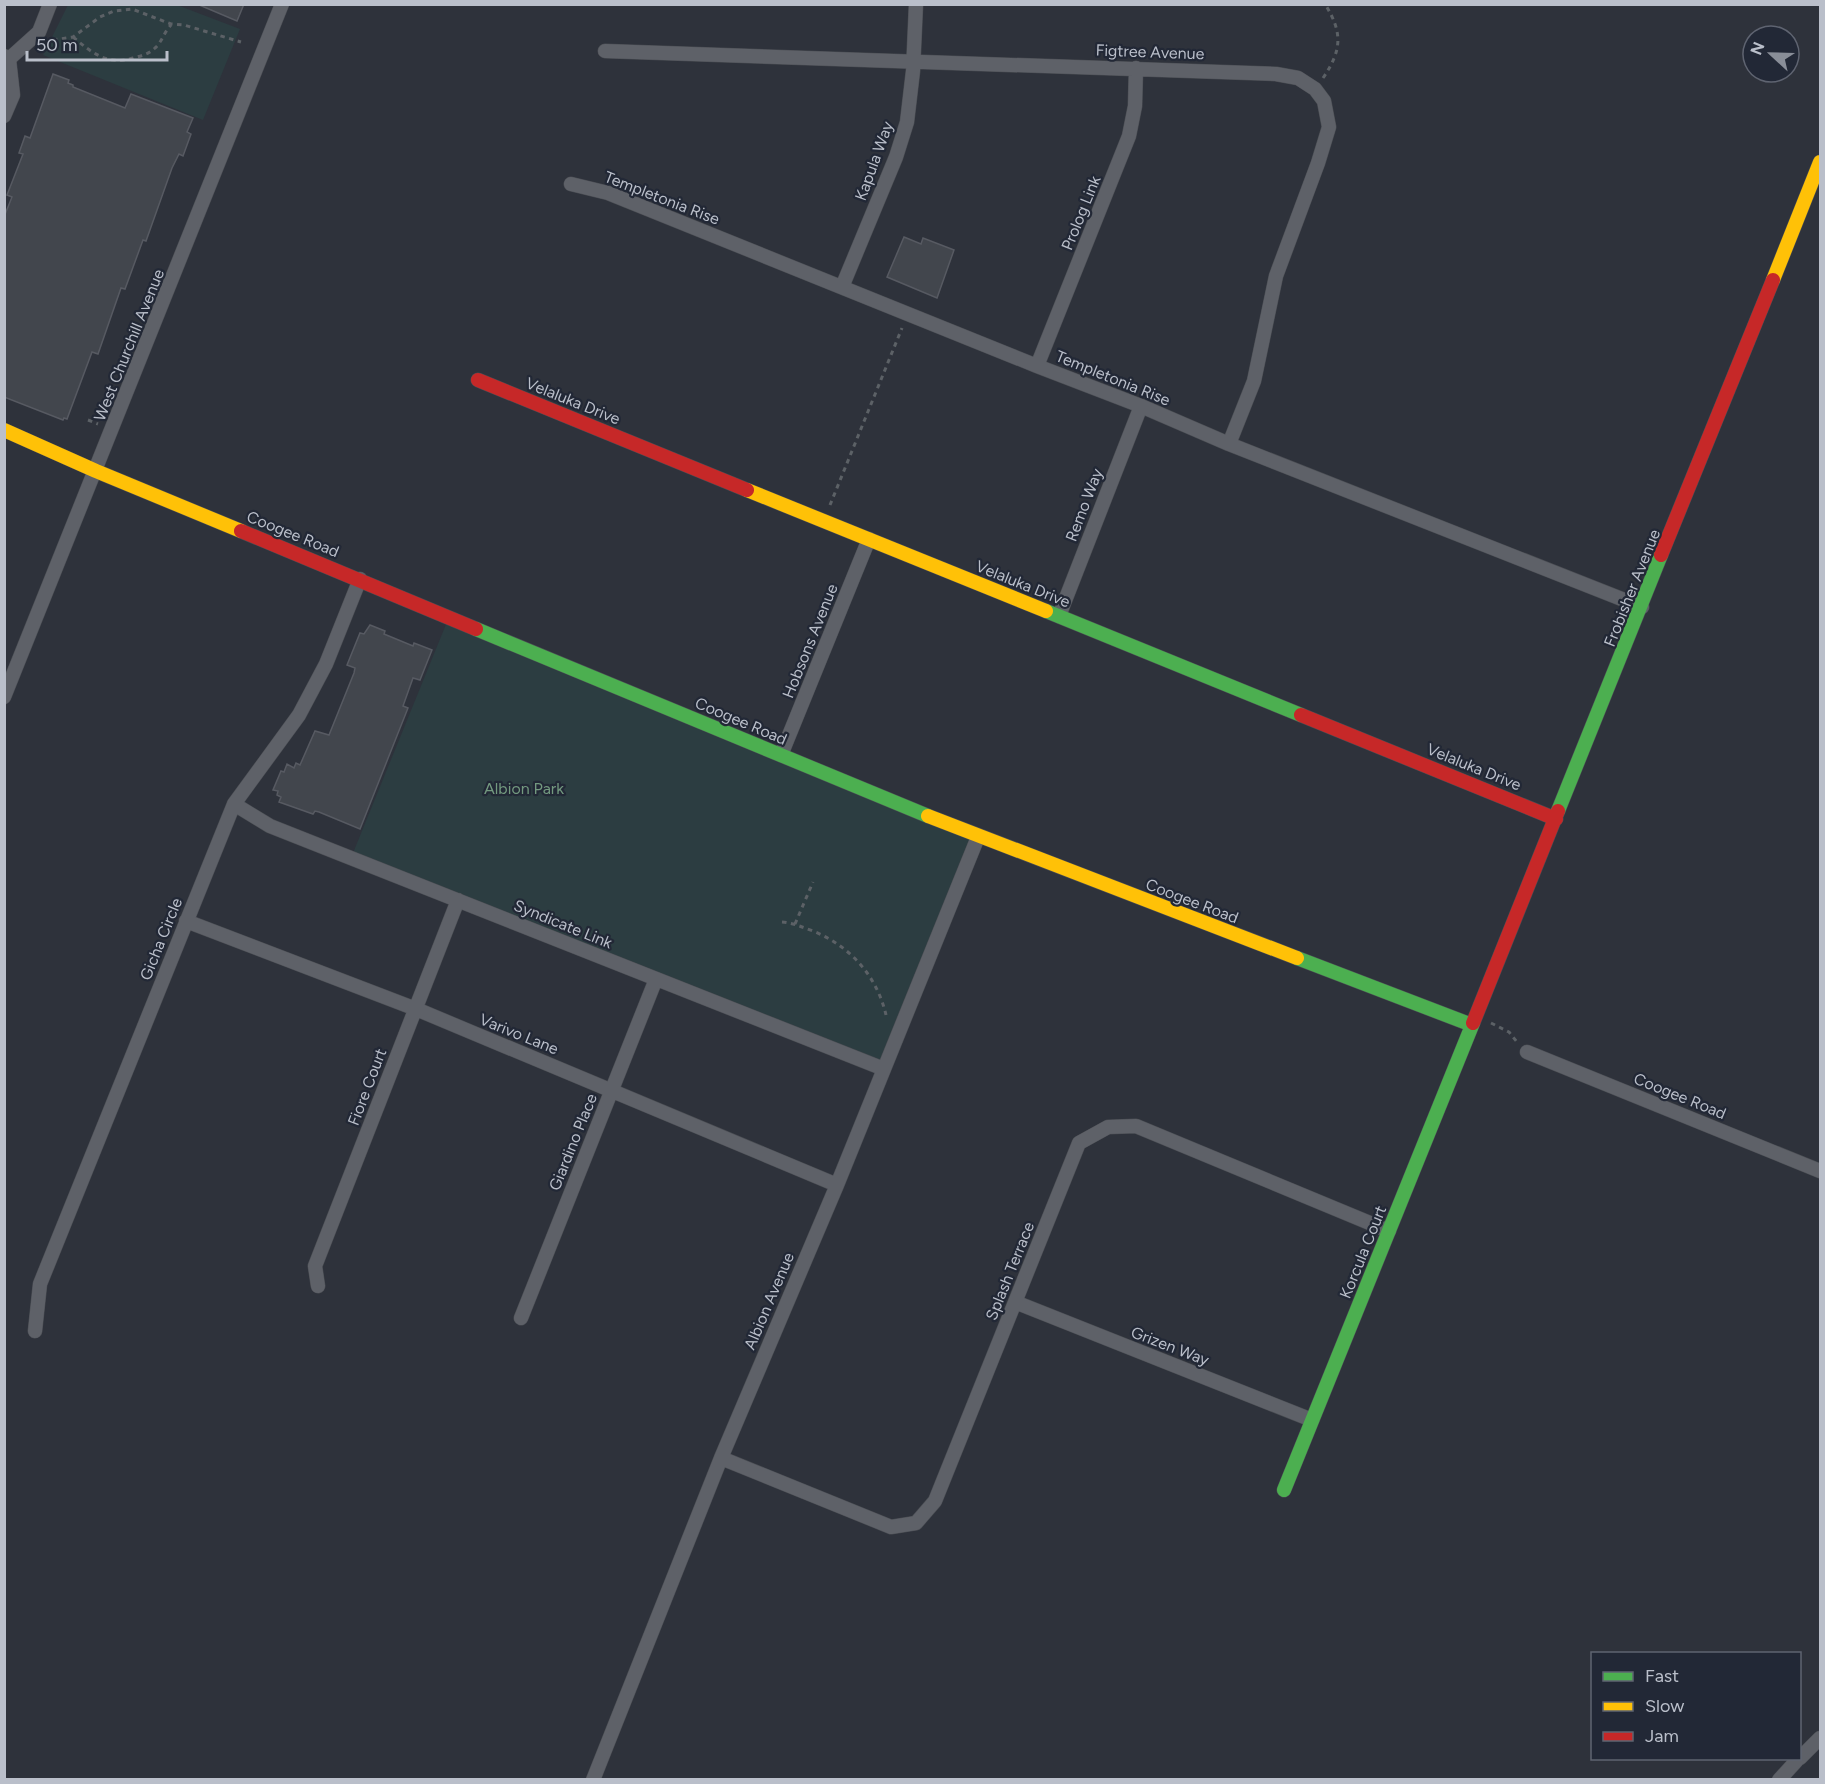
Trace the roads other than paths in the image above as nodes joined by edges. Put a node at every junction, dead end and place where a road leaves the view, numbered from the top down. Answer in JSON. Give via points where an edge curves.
{"nodes":[{"id":1,"x":50,"y":4,"type":"edge"},
{"id":2,"x":282,"y":4,"type":"edge"},
{"id":3,"x":916,"y":4,"type":"edge"},
{"id":4,"x":604,"y":51,"type":"dead end"},
{"id":5,"x":7,"y":58,"type":"edge"},
{"id":6,"x":914,"y":61,"type":"junction"},
{"id":7,"x":1136,"y":68,"type":"junction"},
{"id":8,"x":4,"y":116,"type":"edge"},
{"id":9,"x":1821,"y":162,"type":"edge"},
{"id":10,"x":571,"y":184,"type":"dead end"},
{"id":11,"x":843,"y":287,"type":"junction"},
{"id":12,"x":1036,"y":366,"type":"junction"},
{"id":13,"x":478,"y":380,"type":"dead end"},
{"id":14,"x":1141,"y":406,"type":"junction"},
{"id":15,"x":4,"y":430,"type":"edge"},
{"id":16,"x":1229,"y":444,"type":"junction"},
{"id":17,"x":96,"y":471,"type":"junction"},
{"id":18,"x":869,"y":539,"type":"junction"},
{"id":19,"x":360,"y":579,"type":"junction"},
{"id":20,"x":1642,"y":607,"type":"junction"},
{"id":21,"x":1059,"y":616,"type":"junction"},
{"id":22,"x":4,"y":697,"type":"edge"},
{"id":23,"x":781,"y":755,"type":"junction"},
{"id":24,"x":234,"y":804,"type":"junction"},
{"id":25,"x":1556,"y":819,"type":"junction"},
{"id":26,"x":978,"y":837,"type":"junction"},
{"id":27,"x":458,"y":900,"type":"junction"},
{"id":28,"x":186,"y":921,"type":"junction"},
{"id":29,"x":656,"y":979,"type":"junction"},
{"id":30,"x":416,"y":1009,"type":"junction"},
{"id":31,"x":1474,"y":1021,"type":"junction"},
{"id":32,"x":1527,"y":1052,"type":"road end"},
{"id":33,"x":884,"y":1069,"type":"junction"},
{"id":34,"x":612,"y":1090,"type":"junction"},
{"id":35,"x":1821,"y":1171,"type":"edge"},
{"id":36,"x":837,"y":1185,"type":"junction"},
{"id":37,"x":1389,"y":1231,"type":"junction"},
{"id":38,"x":318,"y":1286,"type":"dead end"},
{"id":39,"x":1015,"y":1302,"type":"junction"},
{"id":40,"x":521,"y":1318,"type":"dead end"},
{"id":41,"x":35,"y":1330,"type":"dead end"},
{"id":42,"x":1312,"y":1420,"type":"junction"},
{"id":43,"x":721,"y":1458,"type":"junction"},
{"id":44,"x":1284,"y":1490,"type":"dead end"},
{"id":45,"x":1821,"y":1738,"type":"edge"},
{"id":46,"x":1801,"y":1756,"type":"edge"},
{"id":47,"x":1797,"y":1760,"type":"edge"},
{"id":48,"x":593,"y":1779,"type":"edge"},
{"id":49,"x":1779,"y":1779,"type":"edge"}],
"edges":[{"from":1,"to":5,"type":"street","via":[[39,32]]},
{"from":2,"to":17,"type":"street","name":"West Churchill Avenue"},
{"from":3,"to":6,"type":"street","name":"Kapula Way"},
{"from":4,"to":6,"type":"street","name":"Figtree Avenue"},
{"from":5,"to":8,"type":"street","via":[[13,95]]},
{"from":6,"to":7,"type":"street","name":"Figtree Avenue"},
{"from":6,"to":11,"type":"street","name":"Kapula Way","via":[[902,139]]},
{"from":7,"to":12,"type":"street","name":"Prolog Link","via":[[1129,136]]},
{"from":7,"to":16,"type":"street","name":"Figtree Avenue","via":[[1287,75],[1315,89],[1327,113],[1325,141],[1276,276],[1254,381]]},
{"from":9,"to":20,"type":"street","name":"Frobisher Avenue"},
{"from":10,"to":11,"type":"street","name":"Templetonia Rise","via":[[608,193]]},
{"from":11,"to":12,"type":"street","name":"Templetonia Rise"},
{"from":12,"to":14,"type":"street","name":"Templetonia Rise"},
{"from":13,"to":18,"type":"street","name":"Velaluka Drive"},
{"from":14,"to":16,"type":"street","name":"Templetonia Rise"},
{"from":14,"to":21,"type":"street","name":"Remo Way"},
{"from":15,"to":17,"type":"street","name":"Coogee Road"},
{"from":16,"to":20,"type":"street","name":"Templetonia Rise"},
{"from":17,"to":19,"type":"street","name":"Coogee Road"},
{"from":17,"to":22,"type":"street","name":"West Churchill Avenue"},
{"from":18,"to":21,"type":"street","name":"Velaluka Drive"},
{"from":18,"to":23,"type":"street","name":"Hobsons Avenue"},
{"from":19,"to":23,"type":"street","name":"Coogee Road"},
{"from":19,"to":24,"type":"street","name":"Gicha Circle","via":[[326,664],[299,715]]},
{"from":20,"to":25,"type":"street","name":"Frobisher Avenue"},
{"from":21,"to":25,"type":"street","name":"Velaluka Drive"},
{"from":23,"to":26,"type":"street","name":"Coogee Road"},
{"from":24,"to":27,"type":"street","name":"Syndicate Link","via":[[270,826]]},
{"from":24,"to":28,"type":"street","name":"Gicha Circle"},
{"from":25,"to":31,"type":"street","name":"Frobisher Avenue"},
{"from":26,"to":31,"type":"street","name":"Coogee Road"},
{"from":26,"to":33,"type":"street","name":"Albion Avenue"},
{"from":27,"to":29,"type":"street","name":"Syndicate Link"},
{"from":27,"to":30,"type":"street","name":"Fiore Court"},
{"from":28,"to":30,"type":"street","name":"Varivo Lane"},
{"from":28,"to":41,"type":"street","name":"Gicha Circle","via":[[39,1284]]},
{"from":29,"to":33,"type":"street","name":"Syndicate Link"},
{"from":29,"to":34,"type":"street","name":"Giardino Place"},
{"from":30,"to":34,"type":"street","name":"Varivo Lane"},
{"from":30,"to":38,"type":"street","name":"Fiore Court","via":[[315,1266]]},
{"from":31,"to":37,"type":"street","name":"Korcula Court"},
{"from":32,"to":35,"type":"street","name":"Coogee Road"},
{"from":33,"to":36,"type":"street","name":"Albion Avenue"},
{"from":34,"to":36,"type":"street","name":"Varivo Lane"},
{"from":34,"to":40,"type":"street","name":"Giardino Place"},
{"from":36,"to":43,"type":"street","name":"Albion Avenue"},
{"from":37,"to":39,"type":"street","name":"Splash Terrace","via":[[1136,1126],[1108,1127],[1079,1143]]},
{"from":37,"to":42,"type":"street","name":"Korcula Court"},
{"from":39,"to":42,"type":"street","name":"Grizen Way"},
{"from":39,"to":43,"type":"street","name":"Splash Terrace","via":[[935,1501],[916,1523],[891,1527]]},
{"from":42,"to":44,"type":"street","name":"Korcula Court"},
{"from":43,"to":48,"type":"street","name":"Albion Avenue"},
{"from":45,"to":46,"type":"street"},
{"from":47,"to":49,"type":"street"}]}
